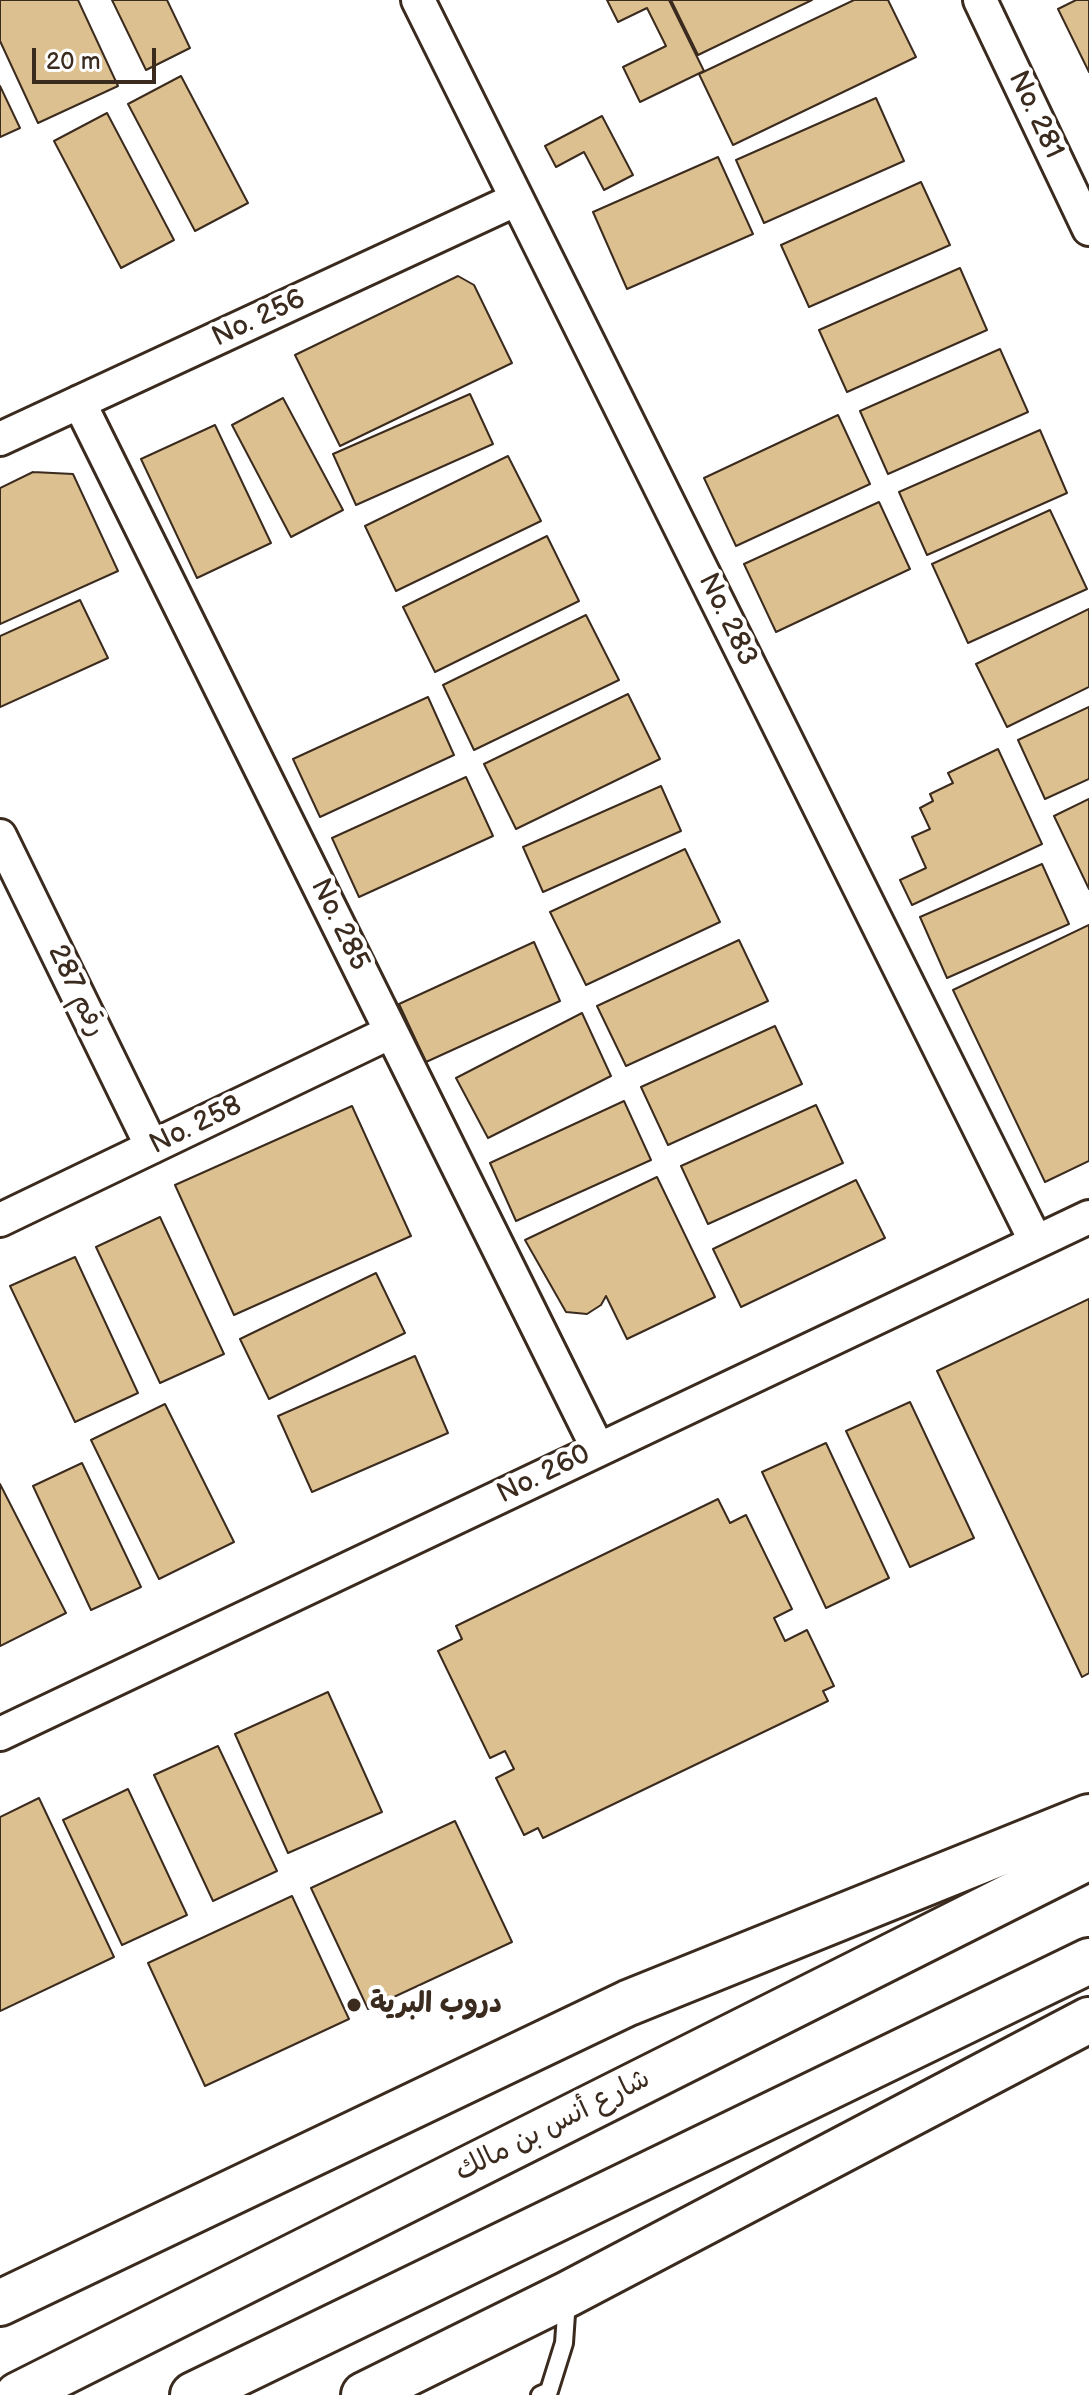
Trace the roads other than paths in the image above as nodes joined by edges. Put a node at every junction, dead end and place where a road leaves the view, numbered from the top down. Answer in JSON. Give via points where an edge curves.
{"nodes":[{"id":1,"x":418,"y":0,"type":"edge"},
{"id":2,"x":980,"y":0,"type":"edge"},
{"id":3,"x":517,"y":199,"type":"junction"},
{"id":4,"x":1089,"y":229,"type":"edge"},
{"id":5,"x":79,"y":402,"type":"junction"},
{"id":6,"x":0,"y":439,"type":"edge"},
{"id":7,"x":0,"y":836,"type":"edge"},
{"id":8,"x":391,"y":1032,"type":"junction"},
{"id":9,"x":152,"y":1147,"type":"junction"},
{"id":10,"x":1089,"y":1217,"type":"edge"},
{"id":11,"x":0,"y":1220,"type":"edge"},
{"id":12,"x":1035,"y":1240,"type":"junction"},
{"id":13,"x":598,"y":1449,"type":"junction"},
{"id":14,"x":0,"y":1734,"type":"edge"},
{"id":15,"x":1089,"y":1817,"type":"edge"},
{"id":16,"x":1089,"y":1857,"type":"edge"},
{"id":17,"x":1089,"y":1961,"type":"edge"},
{"id":18,"x":1089,"y":2020,"type":"edge"},
{"id":19,"x":568,"y":2294,"type":"junction"},
{"id":20,"x":0,"y":2303,"type":"edge"},
{"id":21,"x":373,"y":2394,"type":"edge"},
{"id":22,"x":18,"y":2395,"type":"edge"},
{"id":23,"x":193,"y":2395,"type":"edge"},
{"id":24,"x":540,"y":2395,"type":"edge"}],
"edges":[{"from":1,"to":3,"type":"street","name":"No. 283"},
{"from":2,"to":4,"type":"street","name":"No. 281"},
{"from":3,"to":5,"type":"street","name":"No. 256"},
{"from":3,"to":12,"type":"street","name":"No. 283"},
{"from":5,"to":6,"type":"street","name":"No. 256"},
{"from":5,"to":8,"type":"street","name":"No. 285"},
{"from":7,"to":9,"type":"street","name":"رقم 287"},
{"from":8,"to":9,"type":"street","name":"No. 258"},
{"from":8,"to":13,"type":"street","name":"No. 285"},
{"from":9,"to":11,"type":"street","name":"No. 258"},
{"from":10,"to":12,"type":"street","name":"No. 260"},
{"from":12,"to":13,"type":"street","name":"No. 260"},
{"from":13,"to":14,"type":"street","name":"No. 260"},
{"from":15,"to":20,"type":"main road","via":[[628,2003]]},
{"from":16,"to":22,"type":"main road","name":"شارع أنس بن مالك"},
{"from":17,"to":23,"type":"main road"},
{"from":18,"to":19,"type":"main road"},
{"from":19,"to":21,"type":"main road"},
{"from":19,"to":24,"type":"lane","via":[[564,2343],[549,2391]]}]}
